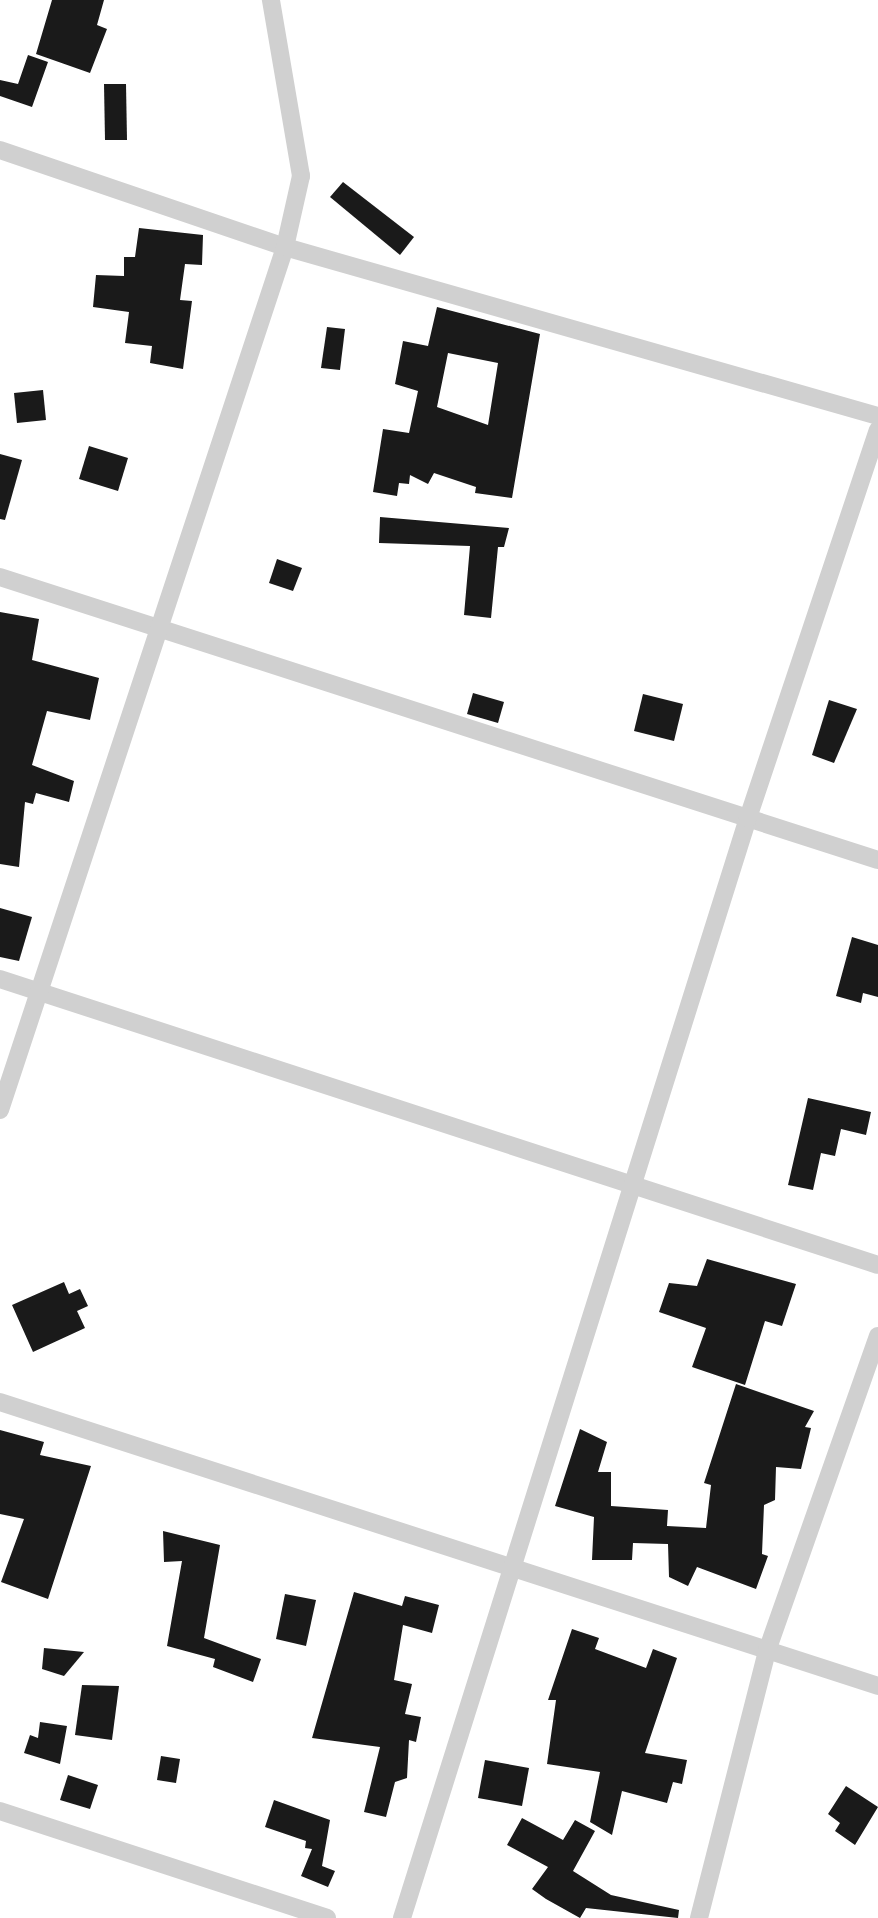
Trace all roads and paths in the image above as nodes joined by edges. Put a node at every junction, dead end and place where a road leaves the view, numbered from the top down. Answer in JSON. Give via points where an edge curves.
{"nodes":[{"id":1,"x":271,"y":0,"type":"edge"},
{"id":2,"x":0,"y":150,"type":"edge"},
{"id":3,"x":286,"y":247,"type":"junction"},
{"id":4,"x":878,"y":416,"type":"edge"},
{"id":5,"x":878,"y":430,"type":"edge"},
{"id":6,"x":0,"y":577,"type":"edge"},
{"id":7,"x":157,"y":624,"type":"junction"},
{"id":8,"x":748,"y":818,"type":"junction"},
{"id":9,"x":878,"y":860,"type":"edge"},
{"id":10,"x":0,"y":979,"type":"edge"},
{"id":11,"x":36,"y":991,"type":"junction"},
{"id":12,"x":0,"y":1110,"type":"edge"},
{"id":13,"x":636,"y":1184,"type":"junction"},
{"id":14,"x":878,"y":1265,"type":"edge"},
{"id":15,"x":878,"y":1336,"type":"edge"},
{"id":16,"x":0,"y":1402,"type":"edge"},
{"id":17,"x":514,"y":1564,"type":"junction"},
{"id":18,"x":767,"y":1650,"type":"junction"},
{"id":19,"x":878,"y":1686,"type":"edge"},
{"id":20,"x":0,"y":1811,"type":"edge"},
{"id":21,"x":328,"y":1918,"type":"edge"},
{"id":22,"x":402,"y":1918,"type":"edge"},
{"id":23,"x":700,"y":1918,"type":"edge"}],
"edges":[{"from":1,"to":3,"type":"street","via":[[301,176]]},
{"from":2,"to":3,"type":"street"},
{"from":3,"to":4,"type":"street"},
{"from":3,"to":7,"type":"street"},
{"from":5,"to":8,"type":"street"},
{"from":6,"to":7,"type":"street"},
{"from":7,"to":8,"type":"street"},
{"from":7,"to":11,"type":"street"},
{"from":8,"to":9,"type":"street"},
{"from":8,"to":13,"type":"street"},
{"from":10,"to":11,"type":"street"},
{"from":11,"to":12,"type":"street"},
{"from":11,"to":13,"type":"street"},
{"from":13,"to":14,"type":"street"},
{"from":13,"to":17,"type":"street"},
{"from":15,"to":18,"type":"street"},
{"from":16,"to":17,"type":"street"},
{"from":17,"to":18,"type":"street"},
{"from":17,"to":22,"type":"street"},
{"from":18,"to":19,"type":"street"},
{"from":18,"to":23,"type":"street"},
{"from":20,"to":21,"type":"street"}]}
